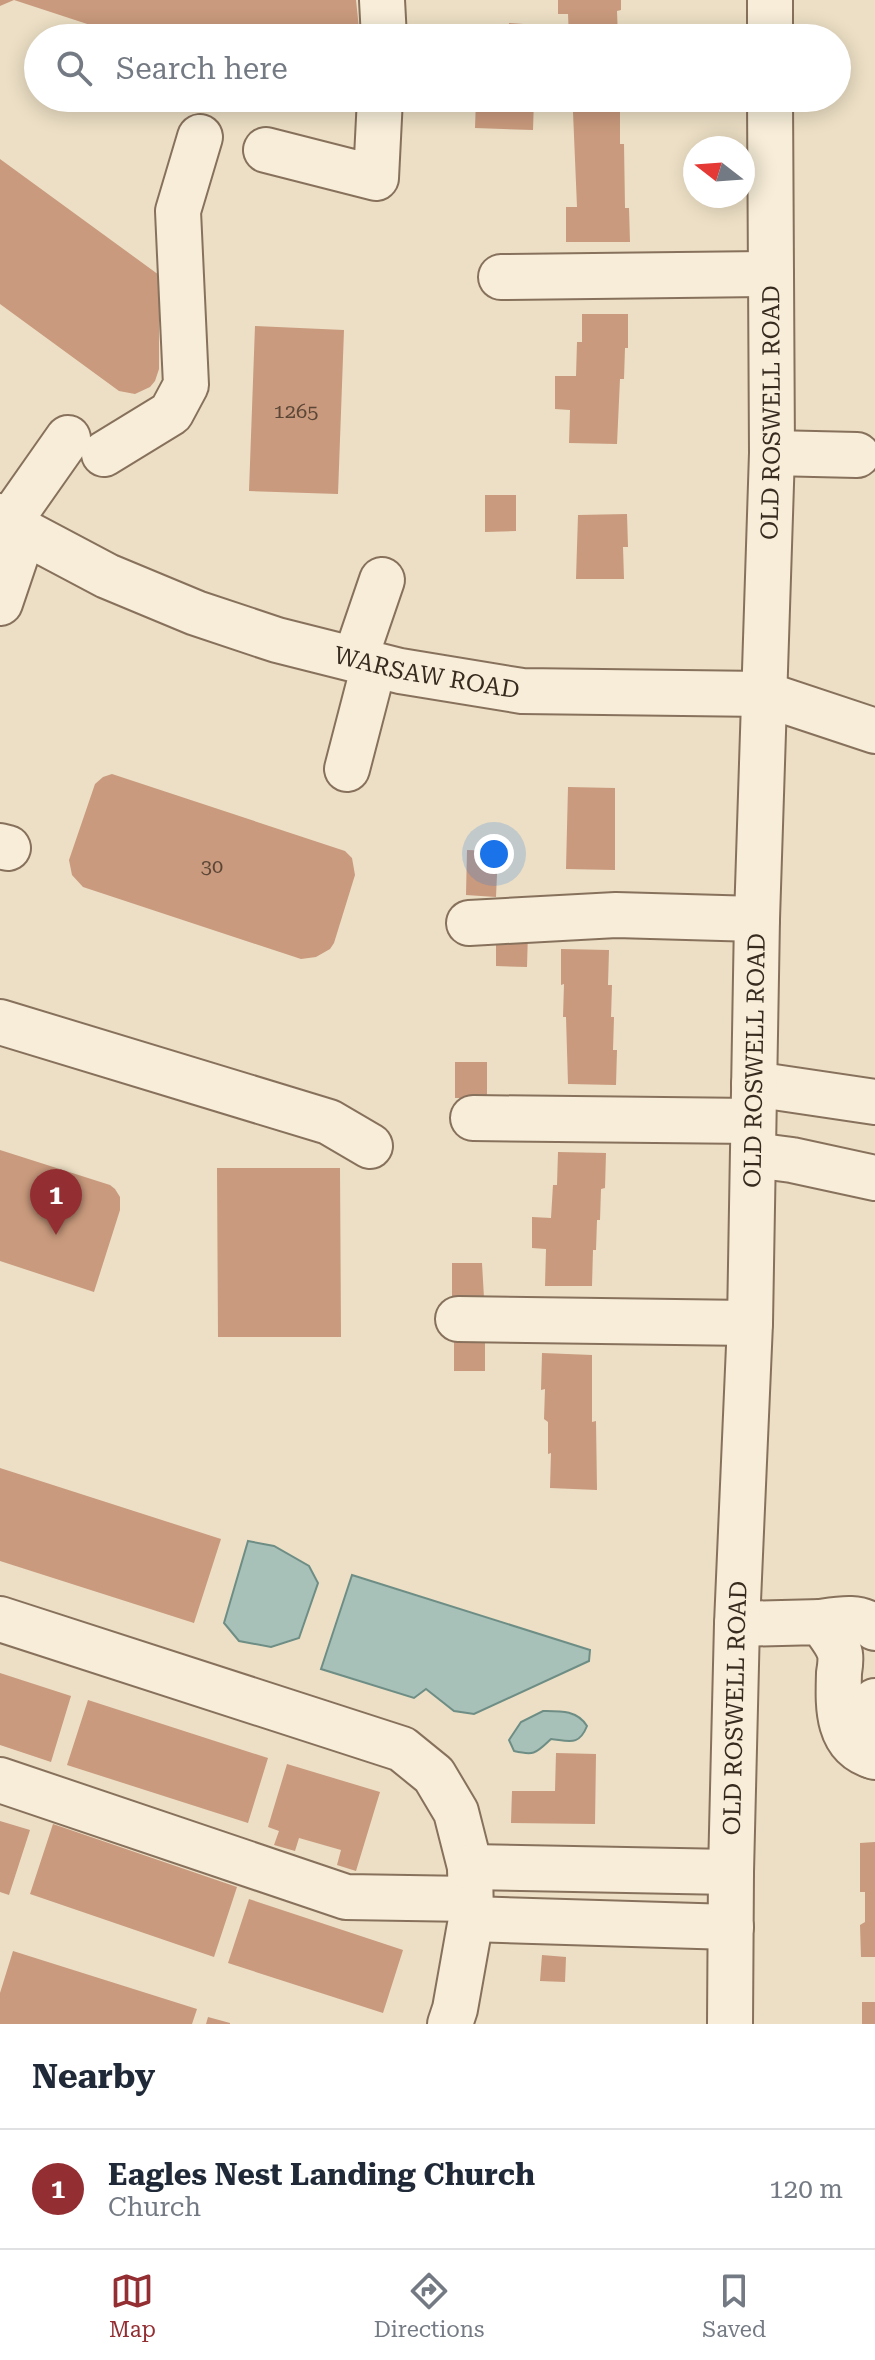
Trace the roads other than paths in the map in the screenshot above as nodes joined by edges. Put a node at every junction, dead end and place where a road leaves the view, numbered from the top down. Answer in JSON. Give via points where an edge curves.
{"nodes":[{"id":1,"x":382,"y":0,"type":"edge"},
{"id":2,"x":770,"y":0,"type":"edge"},
{"id":3,"x":383,"y":24,"type":"edge"},
{"id":4,"x":770,"y":24,"type":"edge"},
{"id":5,"x":379,"y":112,"type":"edge"},
{"id":6,"x":770,"y":112,"type":"edge"},
{"id":7,"x":200,"y":137,"type":"dead end"},
{"id":8,"x":266,"y":150,"type":"dead end"},
{"id":9,"x":771,"y":274,"type":"junction"},
{"id":10,"x":501,"y":277,"type":"dead end"},
{"id":11,"x":772,"y":453,"type":"junction"},
{"id":12,"x":857,"y":455,"type":"dead end"},
{"id":13,"x":11,"y":523,"type":"edge"},
{"id":14,"x":382,"y":580,"type":"dead end"},
{"id":15,"x":0,"y":603,"type":"edge"},
{"id":16,"x":364,"y":662,"type":"junction"},
{"id":17,"x":764,"y":694,"type":"junction"},
{"id":18,"x":875,"y":731,"type":"edge"},
{"id":19,"x":347,"y":769,"type":"dead end"},
{"id":20,"x":757,"y":919,"type":"junction"},
{"id":21,"x":469,"y":923,"type":"dead end"},
{"id":22,"x":0,"y":1022,"type":"edge"},
{"id":23,"x":875,"y":1102,"type":"edge"},
{"id":24,"x":473,"y":1118,"type":"dead end"},
{"id":25,"x":753,"y":1120,"type":"junction"},
{"id":26,"x":370,"y":1146,"type":"dead end"},
{"id":27,"x":875,"y":1178,"type":"edge"},
{"id":28,"x":458,"y":1319,"type":"dead end"},
{"id":29,"x":750,"y":1323,"type":"junction"},
{"id":30,"x":0,"y":1619,"type":"edge"},
{"id":31,"x":821,"y":1622,"type":"junction"},
{"id":32,"x":737,"y":1624,"type":"junction"},
{"id":33,"x":875,"y":1628,"type":"edge"},
{"id":34,"x":875,"y":1701,"type":"edge"},
{"id":35,"x":873,"y":1757,"type":"edge"},
{"id":36,"x":0,"y":1780,"type":"edge"},
{"id":37,"x":554,"y":1869,"type":"junction"},
{"id":38,"x":731,"y":1872,"type":"junction"},
{"id":39,"x":470,"y":1895,"type":"junction"},
{"id":40,"x":553,"y":1921,"type":"junction"},
{"id":41,"x":731,"y":1927,"type":"junction"},
{"id":42,"x":450,"y":2024,"type":"edge"},
{"id":43,"x":730,"y":2024,"type":"edge"}],
"edges":[{"from":1,"to":3,"type":"street"},
{"from":2,"to":4,"type":"street"},
{"from":5,"to":8,"type":"street","via":[[376,178]]},
{"from":6,"to":9,"type":"street","name":"OLD ROSWELL ROAD"},
{"from":7,"to":13,"type":"street","via":[[178,211],[186,385],[171,413],[86,446]]},
{"from":9,"to":10,"type":"street"},
{"from":9,"to":11,"type":"street","name":"OLD ROSWELL ROAD"},
{"from":11,"to":12,"type":"street"},
{"from":11,"to":17,"type":"street","name":"OLD ROSWELL ROAD"},
{"from":13,"to":15,"type":"street"},
{"from":13,"to":16,"type":"street","name":"WARSAW ROAD","via":[[107,576],[196,613]]},
{"from":14,"to":16,"type":"street"},
{"from":16,"to":17,"type":"street","name":"WARSAW ROAD","via":[[522,691]]},
{"from":16,"to":19,"type":"street"},
{"from":17,"to":18,"type":"street","name":"WARSAW ROAD"},
{"from":17,"to":20,"type":"street","name":"OLD ROSWELL ROAD"},
{"from":20,"to":21,"type":"street","via":[[616,915]]},
{"from":20,"to":25,"type":"street","name":"OLD ROSWELL ROAD"},
{"from":22,"to":26,"type":"street","via":[[329,1122]]},
{"from":23,"to":25,"type":"street"},
{"from":24,"to":25,"type":"street"},
{"from":25,"to":27,"type":"street","via":[[792,1160]]},
{"from":25,"to":29,"type":"street","name":"OLD ROSWELL ROAD"},
{"from":28,"to":29,"type":"street"},
{"from":29,"to":32,"type":"street","name":"OLD ROSWELL ROAD"},
{"from":30,"to":39,"type":"street","via":[[402,1749],[434,1775],[456,1812]]},
{"from":31,"to":32,"type":"street"},
{"from":31,"to":33,"type":"street","via":[[865,1620]]},
{"from":31,"to":35,"type":"street","via":[[840,1652],[841,1725],[850,1742]]},
{"from":32,"to":38,"type":"street","name":"OLD ROSWELL ROAD"},
{"from":34,"to":35,"type":"street"},
{"from":36,"to":39,"type":"street","via":[[346,1897]]},
{"from":37,"to":38,"type":"street"},
{"from":37,"to":39,"type":"street"},
{"from":37,"to":40,"type":"street"},
{"from":38,"to":41,"type":"street","name":"OLD ROSWELL ROAD"},
{"from":39,"to":40,"type":"street"},
{"from":39,"to":42,"type":"street"},
{"from":40,"to":41,"type":"street"},
{"from":41,"to":43,"type":"street","name":"OLD ROSWELL ROAD"}]}
